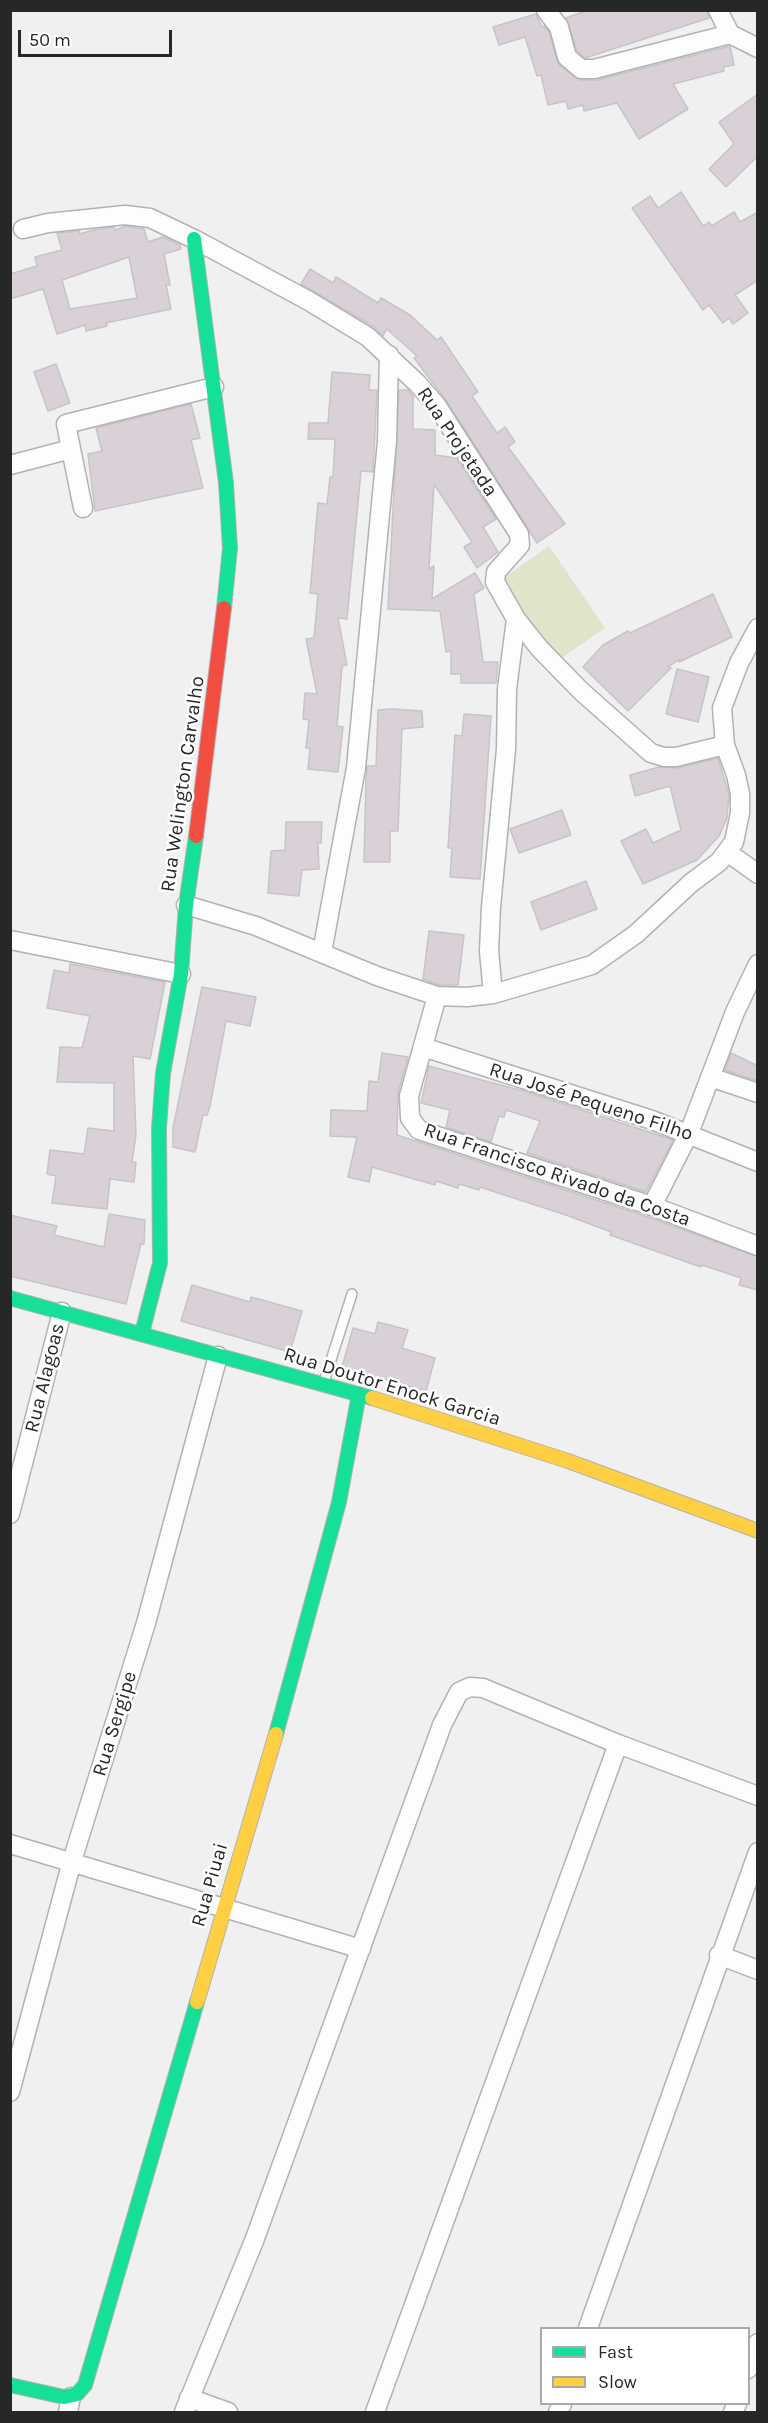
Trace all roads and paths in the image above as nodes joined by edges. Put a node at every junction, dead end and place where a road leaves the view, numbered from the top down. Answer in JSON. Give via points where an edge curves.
{"nodes":[{"id":1,"x":546,"y":10,"type":"edge"},
{"id":2,"x":718,"y":10,"type":"edge"},
{"id":3,"x":730,"y":34,"type":"junction"},
{"id":4,"x":758,"y":48,"type":"edge"},
{"id":5,"x":23,"y":229,"type":"dead end"},
{"id":6,"x":194,"y":239,"type":"junction"},
{"id":7,"x":388,"y":355,"type":"junction"},
{"id":8,"x":214,"y":387,"type":"junction"},
{"id":9,"x":71,"y":449,"type":"junction"},
{"id":10,"x":10,"y":465,"type":"edge"},
{"id":11,"x":83,"y":508,"type":"dead end"},
{"id":12,"x":516,"y":619,"type":"junction"},
{"id":13,"x":758,"y":628,"type":"edge"},
{"id":14,"x":724,"y":745,"type":"junction"},
{"id":15,"x":727,"y":852,"type":"junction"},
{"id":16,"x":758,"y":874,"type":"edge"},
{"id":17,"x":186,"y":905,"type":"junction"},
{"id":18,"x":10,"y":940,"type":"edge"},
{"id":19,"x":322,"y":952,"type":"junction"},
{"id":20,"x":758,"y":964,"type":"edge"},
{"id":21,"x":181,"y":974,"type":"junction"},
{"id":22,"x":493,"y":994,"type":"junction"},
{"id":23,"x":437,"y":996,"type":"junction"},
{"id":24,"x":423,"y":1047,"type":"junction"},
{"id":25,"x":710,"y":1077,"type":"junction"},
{"id":26,"x":758,"y":1092,"type":"edge"},
{"id":27,"x":688,"y":1133,"type":"junction"},
{"id":28,"x":758,"y":1162,"type":"edge"},
{"id":29,"x":652,"y":1206,"type":"junction"},
{"id":30,"x":758,"y":1246,"type":"edge"},
{"id":31,"x":352,"y":1294,"type":"dead end"},
{"id":32,"x":10,"y":1298,"type":"edge"},
{"id":33,"x":62,"y":1312,"type":"junction"},
{"id":34,"x":141,"y":1333,"type":"junction"},
{"id":35,"x":218,"y":1356,"type":"junction"},
{"id":36,"x":324,"y":1384,"type":"junction"},
{"id":37,"x":359,"y":1394,"type":"junction"},
{"id":38,"x":10,"y":1514,"type":"edge"},
{"id":39,"x":758,"y":1531,"type":"edge"},
{"id":40,"x":618,"y":1744,"type":"junction"},
{"id":41,"x":758,"y":1796,"type":"edge"},
{"id":42,"x":10,"y":1844,"type":"edge"},
{"id":43,"x":758,"y":1852,"type":"edge"},
{"id":44,"x":72,"y":1861,"type":"junction"},
{"id":45,"x":223,"y":1908,"type":"junction"},
{"id":46,"x":361,"y":1949,"type":"junction"},
{"id":47,"x":718,"y":1955,"type":"junction"},
{"id":48,"x":758,"y":1970,"type":"edge"},
{"id":49,"x":10,"y":2092,"type":"edge"},
{"id":50,"x":588,"y":2327,"type":"edge"},
{"id":51,"x":758,"y":2343,"type":"edge"},
{"id":52,"x":750,"y":2364,"type":"edge"},
{"id":53,"x":10,"y":2385,"type":"edge"},
{"id":54,"x":75,"y":2398,"type":"edge"},
{"id":55,"x":187,"y":2405,"type":"edge"},
{"id":56,"x":228,"y":2412,"type":"edge"},
{"id":57,"x":375,"y":2412,"type":"edge"}],
"edges":[{"from":1,"to":3,"type":"street","via":[[559,27],[567,57],[581,69]]},
{"from":2,"to":3,"type":"street"},
{"from":3,"to":4,"type":"street"},
{"from":5,"to":6,"type":"street","name":"Rua Projetada","via":[[136,215]]},
{"from":6,"to":7,"type":"street","name":"Rua Projetada","via":[[309,301],[368,337]]},
{"from":6,"to":8,"type":"street","name":"Rua Welington Carvalho"},
{"from":7,"to":12,"type":"street","name":"Rua Projetada","via":[[437,406],[519,534],[519,547],[494,580]]},
{"from":7,"to":19,"type":"street","via":[[387,441],[357,757]]},
{"from":8,"to":9,"type":"street","via":[[66,424]]},
{"from":8,"to":17,"type":"street","name":"Rua Welington Carvalho","via":[[230,548],[217,679]]},
{"from":9,"to":10,"type":"street"},
{"from":9,"to":11,"type":"street"},
{"from":12,"to":14,"type":"street","name":"Rua Projetada","via":[[558,670],[643,748],[657,756],[676,757]]},
{"from":12,"to":22,"type":"street","via":[[491,907],[489,951]]},
{"from":13,"to":14,"type":"street","via":[[722,708]]},
{"from":14,"to":15,"type":"street","via":[[740,794],[734,842]]},
{"from":15,"to":16,"type":"street"},
{"from":15,"to":22,"type":"street","via":[[602,960],[561,976]]},
{"from":17,"to":19,"type":"street","via":[[256,926]]},
{"from":17,"to":21,"type":"street","name":"Rua Welington Carvalho"},
{"from":18,"to":21,"type":"street"},
{"from":19,"to":23,"type":"street"},
{"from":20,"to":25,"type":"street"},
{"from":21,"to":34,"type":"street","name":"Rua Welington Carvalho","via":[[163,1073],[159,1128],[160,1263]]},
{"from":22,"to":23,"type":"street"},
{"from":23,"to":24,"type":"street","name":"Rua Francisco Rivado da Costa"},
{"from":24,"to":27,"type":"street","name":"Rua José Pequeno Filho"},
{"from":24,"to":29,"type":"street","name":"Rua Francisco Rivado da Costa","via":[[408,1112],[419,1130]]},
{"from":25,"to":26,"type":"street"},
{"from":25,"to":27,"type":"street"},
{"from":27,"to":28,"type":"street","name":"Rua José Pequeno Filho"},
{"from":27,"to":29,"type":"street"},
{"from":29,"to":30,"type":"street","name":"Rua Francisco Rivado da Costa"},
{"from":31,"to":36,"type":"lane"},
{"from":32,"to":33,"type":"street","name":"Rua Doutor Enock Garcia"},
{"from":33,"to":34,"type":"street","name":"Rua Doutor Enock Garcia"},
{"from":33,"to":38,"type":"street","name":"Rua Alagoas"},
{"from":34,"to":35,"type":"street","name":"Rua Doutor Enock Garcia"},
{"from":35,"to":36,"type":"street","name":"Rua Doutor Enock Garcia"},
{"from":35,"to":44,"type":"street","name":"Rua Sergipe","via":[[146,1623]]},
{"from":36,"to":37,"type":"street","name":"Rua Doutor Enock Garcia"},
{"from":37,"to":39,"type":"street","name":"Rua Doutor Enock Garcia","via":[[568,1461]]},
{"from":37,"to":45,"type":"street","name":"Rua Piuai","via":[[339,1502],[300,1651]]},
{"from":40,"to":41,"type":"street"},
{"from":40,"to":46,"type":"street","via":[[483,1689],[463,1689],[454,1697],[442,1725]]},
{"from":40,"to":57,"type":"street"},
{"from":42,"to":44,"type":"street"},
{"from":43,"to":47,"type":"street"},
{"from":44,"to":45,"type":"street"},
{"from":44,"to":49,"type":"street","name":"Rua Sergipe"},
{"from":45,"to":46,"type":"street"},
{"from":45,"to":54,"type":"street","name":"Rua Piuai"},
{"from":46,"to":55,"type":"street","via":[[254,2241]]},
{"from":47,"to":48,"type":"street"},
{"from":47,"to":50,"type":"street"},
{"from":51,"to":52,"type":"street"},
{"from":53,"to":54,"type":"street"},
{"from":55,"to":56,"type":"street"}]}
